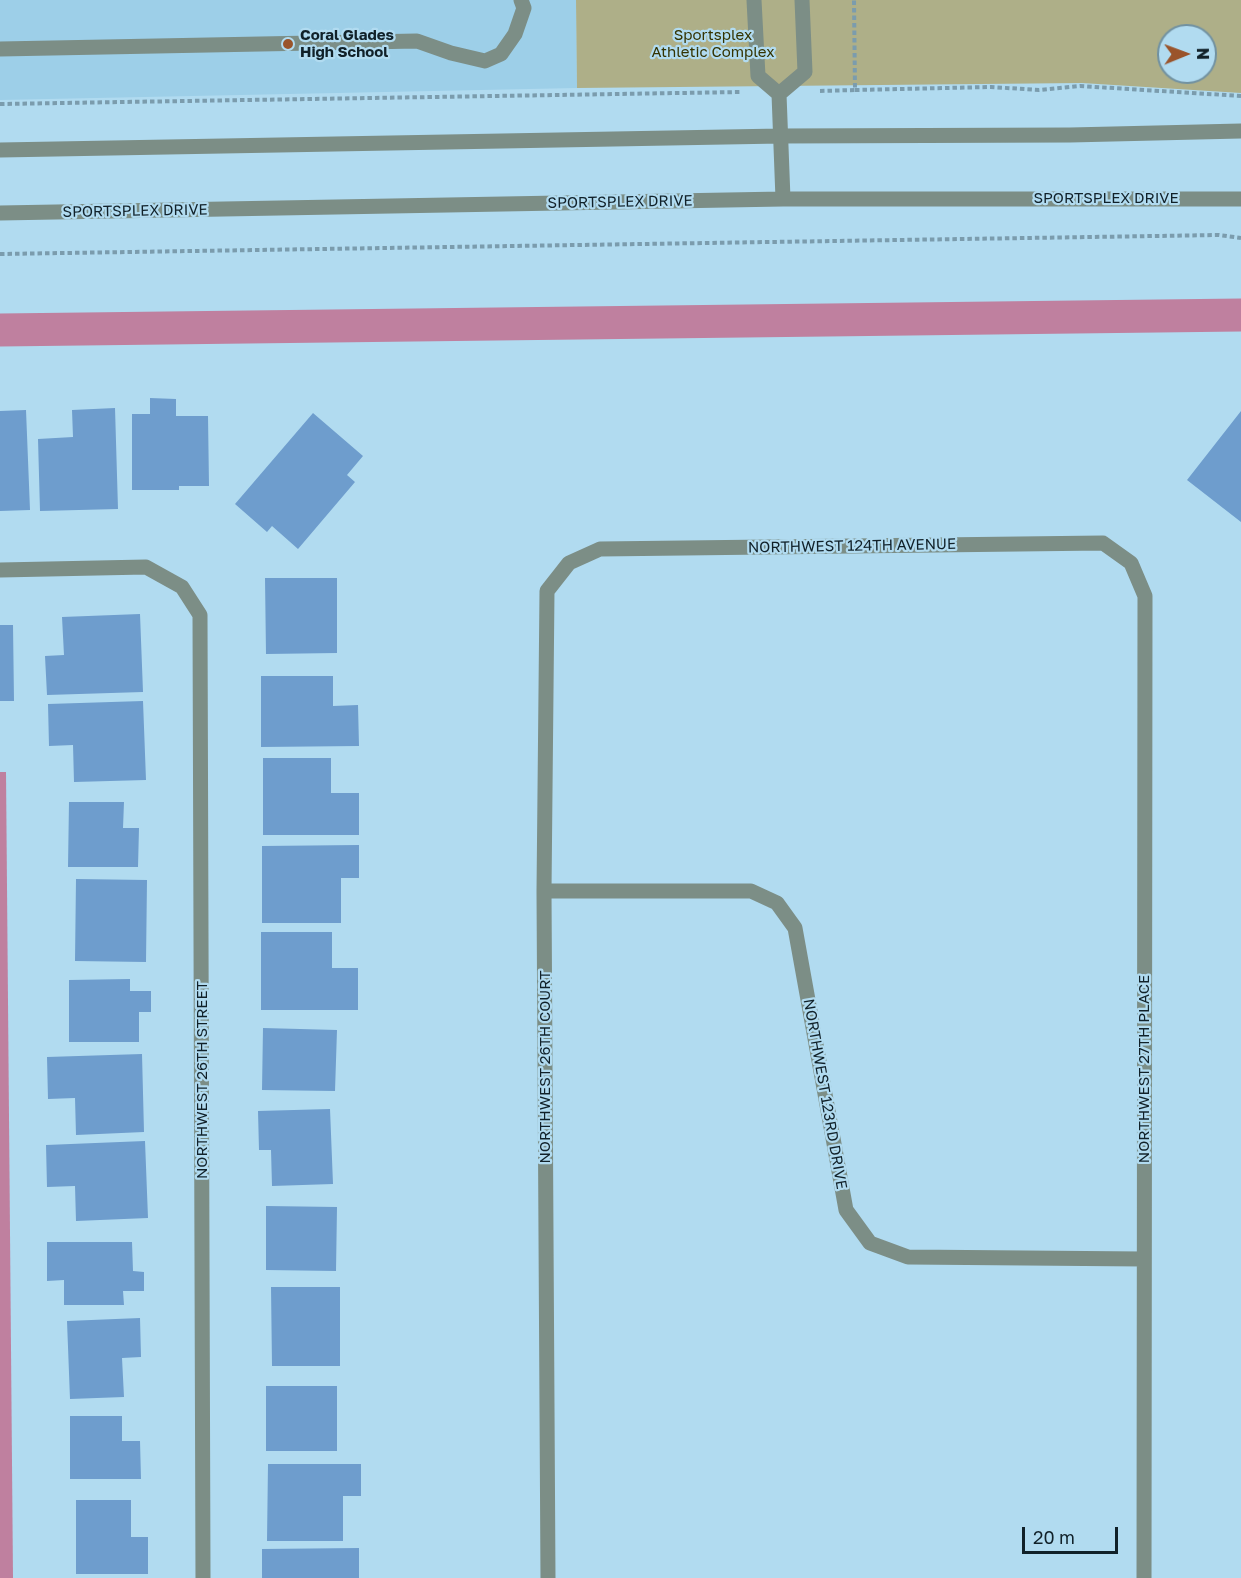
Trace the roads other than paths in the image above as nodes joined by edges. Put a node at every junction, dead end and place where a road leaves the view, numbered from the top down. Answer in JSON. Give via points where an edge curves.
{"nodes":[{"id":1,"x":521,"y":0,"type":"edge"},
{"id":2,"x":754,"y":0,"type":"edge"},
{"id":3,"x":802,"y":0,"type":"edge"},
{"id":4,"x":0,"y":49,"type":"edge"},
{"id":5,"x":779,"y":92,"type":"junction"},
{"id":6,"x":1241,"y":131,"type":"edge"},
{"id":7,"x":781,"y":136,"type":"junction"},
{"id":8,"x":0,"y":150,"type":"edge"},
{"id":9,"x":783,"y":199,"type":"junction"},
{"id":10,"x":1241,"y":199,"type":"edge"},
{"id":11,"x":0,"y":213,"type":"edge"},
{"id":12,"x":569,"y":563,"type":"joint"},
{"id":13,"x":1131,"y":563,"type":"joint"},
{"id":14,"x":0,"y":570,"type":"edge"},
{"id":15,"x":544,"y":891,"type":"junction"},
{"id":16,"x":1143,"y":1258,"type":"junction"},
{"id":17,"x":203,"y":1578,"type":"edge"},
{"id":18,"x":548,"y":1578,"type":"edge"},
{"id":19,"x":1144,"y":1578,"type":"edge"}],
"edges":[{"from":1,"to":4,"type":"street","via":[[524,8],[515,34],[501,54],[485,61],[417,40]]},
{"from":2,"to":5,"type":"street","via":[[758,76]]},
{"from":3,"to":5,"type":"street","via":[[805,72]]},
{"from":5,"to":7,"type":"street"},
{"from":6,"to":7,"type":"street"},
{"from":7,"to":8,"type":"street"},
{"from":7,"to":9,"type":"street"},
{"from":9,"to":10,"type":"street","name":"SPORTSPLEX DRIVE"},
{"from":9,"to":11,"type":"street","name":"SPORTSPLEX DRIVE"},
{"from":12,"to":13,"type":"street","name":"NORTHWEST 124TH AVENUE","via":[[600,549],[1103,543]]},
{"from":12,"to":15,"type":"street","name":"NORTHWEST 26TH COURT","via":[[547,591]]},
{"from":13,"to":16,"type":"street","name":"NORTHWEST 27TH PLACE","via":[[1144,596]]},
{"from":14,"to":17,"type":"street","name":"NORTHWEST 26TH STREET","via":[[146,567],[182,587],[200,615]]},
{"from":15,"to":16,"type":"street","name":"NORTHWEST 123RD DRIVE","via":[[751,891],[777,903],[795,928],[846,1210],[870,1243],[908,1257]]},
{"from":15,"to":18,"type":"street","name":"NORTHWEST 26TH COURT"},
{"from":16,"to":19,"type":"street","name":"NORTHWEST 27TH PLACE"}]}
